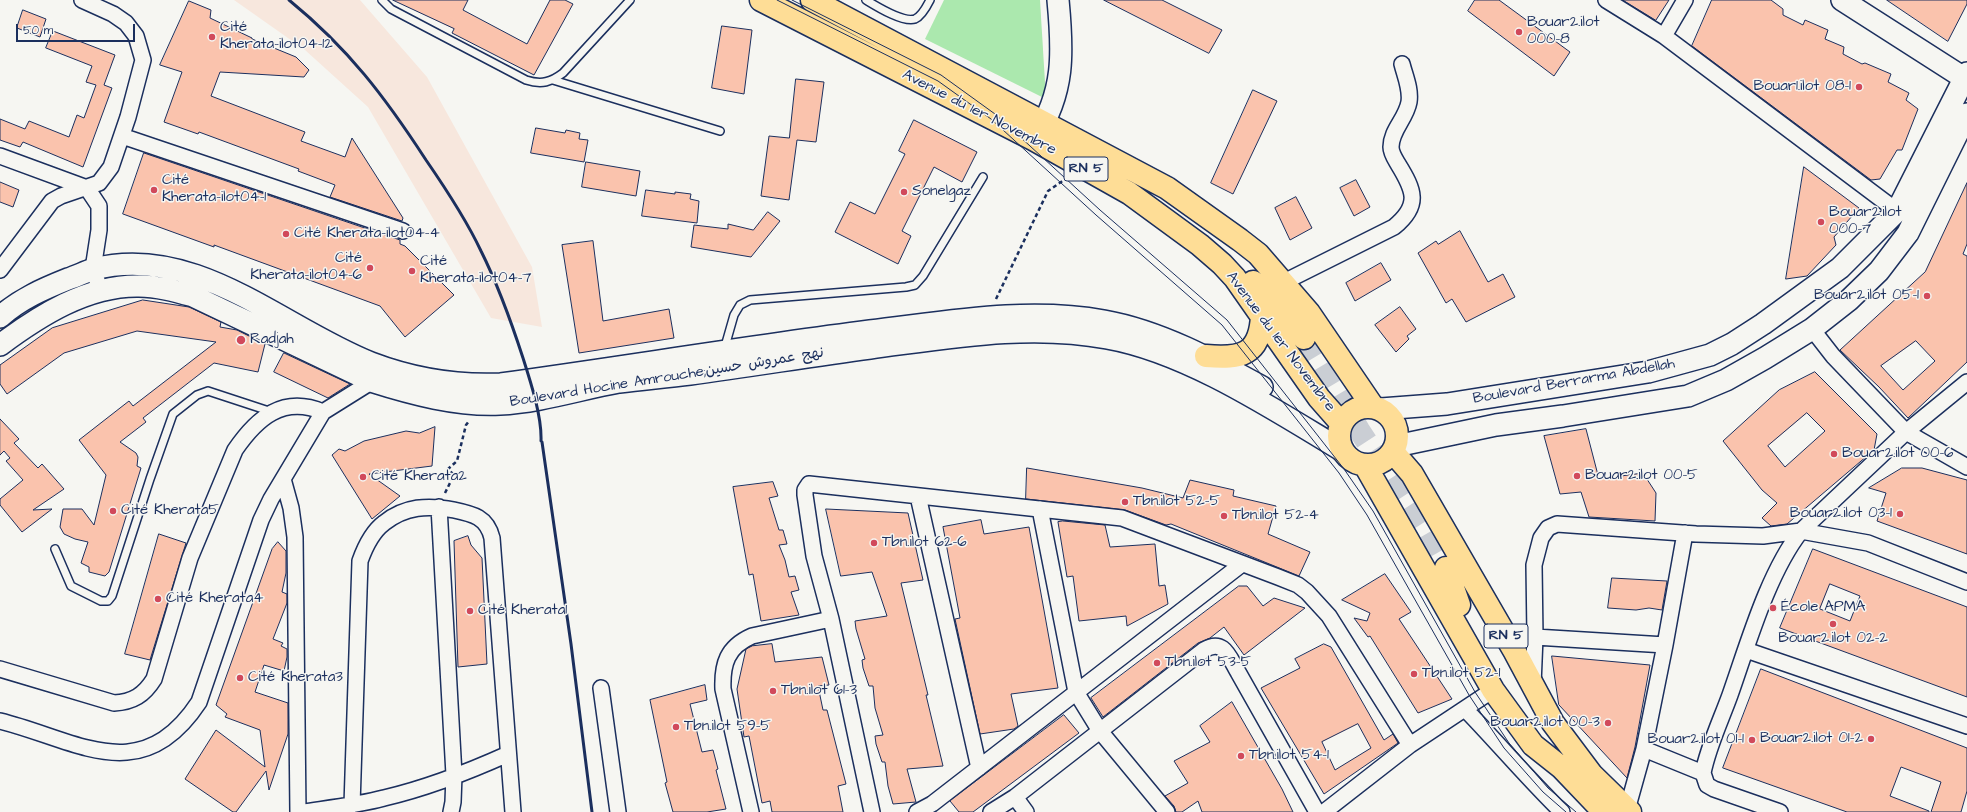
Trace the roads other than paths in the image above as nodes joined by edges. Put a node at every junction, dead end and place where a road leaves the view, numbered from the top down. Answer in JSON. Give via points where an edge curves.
{"nodes":[{"id":1,"x":82,"y":0,"type":"edge"},
{"id":2,"x":382,"y":0,"type":"edge"},
{"id":3,"x":630,"y":0,"type":"edge"},
{"id":4,"x":761,"y":0,"type":"edge"},
{"id":5,"x":812,"y":0,"type":"edge"},
{"id":6,"x":866,"y":0,"type":"edge"},
{"id":7,"x":930,"y":0,"type":"edge"},
{"id":8,"x":1058,"y":0,"type":"edge"},
{"id":9,"x":1606,"y":0,"type":"edge"},
{"id":10,"x":1685,"y":0,"type":"edge"},
{"id":11,"x":1842,"y":0,"type":"edge"},
{"id":12,"x":1664,"y":36,"type":"junction"},
{"id":13,"x":1402,"y":64,"type":"dead end"},
{"id":14,"x":1966,"y":77,"type":"edge"},
{"id":15,"x":553,"y":80,"type":"junction"},
{"id":16,"x":1967,"y":114,"type":"edge"},
{"id":17,"x":720,"y":131,"type":"dead end"},
{"id":18,"x":1039,"y":131,"type":"junction"},
{"id":19,"x":122,"y":136,"type":"junction"},
{"id":20,"x":0,"y":156,"type":"edge"},
{"id":21,"x":983,"y":178,"type":"dead end"},
{"id":22,"x":87,"y":188,"type":"junction"},
{"id":23,"x":1129,"y":192,"type":"junction"},
{"id":24,"x":1897,"y":211,"type":"junction"},
{"id":25,"x":1203,"y":214,"type":"junction"},
{"id":26,"x":403,"y":231,"type":"dead end"},
{"id":27,"x":0,"y":270,"type":"edge"},
{"id":28,"x":93,"y":270,"type":"junction"},
{"id":29,"x":1284,"y":282,"type":"junction"},
{"id":30,"x":100,"y":292,"type":"junction"},
{"id":31,"x":1262,"y":316,"type":"junction"},
{"id":32,"x":0,"y":317,"type":"edge"},
{"id":33,"x":1812,"y":329,"type":"junction"},
{"id":34,"x":0,"y":345,"type":"edge"},
{"id":35,"x":723,"y":352,"type":"junction"},
{"id":36,"x":1206,"y":356,"type":"junction"},
{"id":37,"x":403,"y":373,"type":"junction"},
{"id":38,"x":371,"y":381,"type":"junction"},
{"id":39,"x":1967,"y":382,"type":"edge"},
{"id":40,"x":1377,"y":408,"type":"junction"},
{"id":41,"x":273,"y":412,"type":"junction"},
{"id":42,"x":323,"y":412,"type":"junction"},
{"id":43,"x":1906,"y":432,"type":"junction"},
{"id":44,"x":1341,"y":435,"type":"junction"},
{"id":45,"x":1394,"y":449,"type":"junction"},
{"id":46,"x":1364,"y":465,"type":"junction"},
{"id":47,"x":1967,"y":467,"type":"edge"},
{"id":48,"x":283,"y":479,"type":"junction"},
{"id":49,"x":918,"y":496,"type":"junction"},
{"id":50,"x":439,"y":507,"type":"junction"},
{"id":51,"x":1040,"y":509,"type":"junction"},
{"id":52,"x":1801,"y":531,"type":"junction"},
{"id":53,"x":1685,"y":533,"type":"junction"},
{"id":54,"x":55,"y":549,"type":"dead end"},
{"id":55,"x":1242,"y":564,"type":"junction"},
{"id":56,"x":1967,"y":582,"type":"edge"},
{"id":57,"x":831,"y":619,"type":"junction"},
{"id":58,"x":1535,"y":637,"type":"junction"},
{"id":59,"x":1665,"y":644,"type":"junction"},
{"id":60,"x":1746,"y":650,"type":"junction"},
{"id":61,"x":0,"y":669,"type":"edge"},
{"id":62,"x":1533,"y":687,"type":"junction"},
{"id":63,"x":601,"y":688,"type":"dead end"},
{"id":64,"x":1493,"y":690,"type":"junction"},
{"id":65,"x":1076,"y":692,"type":"junction"},
{"id":66,"x":1465,"y":709,"type":"junction"},
{"id":67,"x":0,"y":721,"type":"edge"},
{"id":68,"x":1967,"y":726,"type":"edge"},
{"id":69,"x":1100,"y":731,"type":"junction"},
{"id":70,"x":1410,"y":745,"type":"junction"},
{"id":71,"x":1644,"y":749,"type":"junction"},
{"id":72,"x":508,"y":754,"type":"junction"},
{"id":73,"x":1568,"y":760,"type":"junction"},
{"id":74,"x":979,"y":768,"type":"junction"},
{"id":75,"x":1703,"y":773,"type":"junction"},
{"id":76,"x":454,"y":775,"type":"junction"},
{"id":77,"x":1015,"y":797,"type":"junction"},
{"id":78,"x":352,"y":805,"type":"junction"},
{"id":79,"x":1629,"y":811,"type":"edge"},
{"id":80,"x":298,"y":812,"type":"edge"},
{"id":81,"x":303,"y":812,"type":"edge"},
{"id":82,"x":451,"y":812,"type":"edge"},
{"id":83,"x":513,"y":812,"type":"edge"},
{"id":84,"x":618,"y":812,"type":"edge"},
{"id":85,"x":751,"y":812,"type":"edge"},
{"id":86,"x":872,"y":812,"type":"edge"},
{"id":87,"x":917,"y":812,"type":"edge"},
{"id":88,"x":991,"y":812,"type":"edge"},
{"id":89,"x":1026,"y":812,"type":"edge"},
{"id":90,"x":1167,"y":812,"type":"edge"},
{"id":91,"x":1317,"y":812,"type":"edge"},
{"id":92,"x":1324,"y":812,"type":"edge"},
{"id":93,"x":1562,"y":812,"type":"edge"},
{"id":94,"x":1604,"y":812,"type":"edge"},
{"id":95,"x":1780,"y":812,"type":"edge"}],
"edges":[{"from":1,"to":19,"type":"street","via":[[126,23],[136,36],[141,53],[143,60]]},
{"from":2,"to":15,"type":"lane","via":[[391,9],[526,80],[536,83]]},
{"from":3,"to":15,"type":"lane","via":[[563,73]]},
{"from":4,"to":18,"type":"main road","name":"Avenue du 1er Novembre","number":"RN 5"},
{"from":5,"to":18,"type":"main road","name":"Avenue du 1er Novembre","number":"RN 5"},
{"from":6,"to":7,"type":"lane","via":[[909,20],[919,16]]},
{"from":8,"to":18,"type":"main road","via":[[1062,59],[1055,99]]},
{"from":9,"to":12,"type":"street"},
{"from":10,"to":12,"type":"street"},
{"from":11,"to":14,"type":"main road"},
{"from":12,"to":24,"type":"street"},
{"from":13,"to":29,"type":"street","via":[[1409,89],[1409,103],[1391,139],[1390,149],[1410,184],[1413,196],[1410,209],[1405,218],[1394,227]]},
{"from":14,"to":24,"type":"main road","name":"Boulevard Berrarma Abdellah"},
{"from":15,"to":17,"type":"lane"},
{"from":16,"to":33,"type":"main road","name":"Boulevard Berrarma Abdellah","via":[[1908,233],[1879,272]]},
{"from":18,"to":23,"type":"main road","name":"Avenue du 1er Novembre","number":"RN 5","via":[[1076,164]]},
{"from":18,"to":25,"type":"main road","name":"Avenue du 1er Novembre","number":"RN 5","via":[[1167,188]]},
{"from":19,"to":22,"type":"street","via":[[111,167],[99,183]]},
{"from":19,"to":26,"type":"street"},
{"from":20,"to":22,"type":"street"},
{"from":21,"to":35,"type":"lane","via":[[916,285],[750,300],[740,305],[734,315]]},
{"from":22,"to":27,"type":"street","via":[[52,201]]},
{"from":22,"to":28,"type":"street","via":[[99,206],[100,215]]},
{"from":23,"to":25,"type":"main road","number":"RN 5","via":[[1187,223],[1209,238],[1229,256],[1304,338],[1268,283]]},
{"from":23,"to":31,"type":"main road","name":"Avenue du 1er Novembre","number":"RN 5","via":[[1222,264],[1247,293]]},
{"from":24,"to":40,"type":"main road","name":"Boulevard Berrarma Abdellah","via":[[1840,268],[1763,324],[1710,355],[1648,372],[1447,404]]},
{"from":25,"to":29,"type":"main road","name":"Avenue du 1er Novembre","number":"RN 5","via":[[1258,254]]},
{"from":28,"to":30,"type":"street"},
{"from":28,"to":32,"type":"main road","name":"Boulevard Hocine Amrouche;نهج عمروش حسين","via":[[29,296]]},
{"from":28,"to":37,"type":"main road","name":"Boulevard Hocine Amrouche;نهج عمروش حسين","via":[[116,265],[140,264],[178,270],[222,285],[334,346],[371,363]]},
{"from":29,"to":40,"type":"main road","name":"Avenue du 1er Novembre","number":"RN 5"},
{"from":30,"to":34,"type":"main road","name":"Boulevard Hocine Amrouche;نهج عمروش حسين","via":[[65,304],[46,314]]},
{"from":30,"to":38,"type":"main road","name":"Boulevard Hocine Amrouche;نهج عمروش حسين","via":[[138,286],[168,289],[193,296]]},
{"from":31,"to":36,"type":"main road","via":[[1259,341],[1250,349],[1230,358]]},
{"from":31,"to":44,"type":"main road","name":"Avenue du 1er Novembre","number":"RN 5","via":[[1319,398]]},
{"from":33,"to":43,"type":"street","via":[[1828,350]]},
{"from":33,"to":45,"type":"main road","name":"Boulevard Berrarma Abdellah","via":[[1726,380],[1688,396],[1496,425]]},
{"from":35,"to":36,"type":"main road","name":"Boulevard Hocine Amrouche;نهج عمروش حسين","via":[[987,317],[1040,314],[1103,321],[1151,334]]},
{"from":35,"to":37,"type":"main road","name":"Boulevard Hocine Amrouche;نهج عمروش حسين","via":[[501,384],[458,384]]},
{"from":36,"to":44,"type":"main road","name":"Boulevard Hocine Amrouche;نهج عمروش حسين"},
{"from":37,"to":38,"type":"street","via":[[385,375]]},
{"from":38,"to":42,"type":"street"},
{"from":38,"to":44,"type":"main road","name":"Boulevard Hocine Amrouche;نهج عمروش حسين","via":[[397,390],[429,396],[483,403],[525,401],[619,382],[972,335],[1043,331],[1107,338],[1140,346]]},
{"from":39,"to":43,"type":"street"},
{"from":40,"to":44,"type":"main road","via":[[1358,408],[1345,417]]},
{"from":40,"to":45,"type":"main road","via":[[1393,421],[1397,437]]},
{"from":41,"to":42,"type":"street","via":[[288,406],[300,405]]},
{"from":41,"to":54,"type":"lane","via":[[208,391],[197,395],[173,414],[112,596],[108,601],[101,601],[71,586]]},
{"from":41,"to":61,"type":"street","via":[[258,422],[235,450],[190,558],[154,679],[142,694],[128,701],[114,703]]},
{"from":42,"to":48,"type":"street"},
{"from":43,"to":47,"type":"street"},
{"from":43,"to":52,"type":"street"},
{"from":44,"to":46,"type":"main road","via":[[1349,458]]},
{"from":45,"to":46,"type":"main road","via":[[1380,462]]},
{"from":45,"to":62,"type":"main road","number":"RN 5","via":[[1412,474]]},
{"from":46,"to":64,"type":"main road","number":"RN 5"},
{"from":48,"to":67,"type":"street","via":[[261,520],[199,702],[175,731],[160,742],[142,749],[105,753]]},
{"from":48,"to":80,"type":"street","via":[[295,537]]},
{"from":49,"to":51,"type":"street"},
{"from":49,"to":57,"type":"street","via":[[813,484],[807,486],[805,494],[814,556]]},
{"from":49,"to":74,"type":"street"},
{"from":50,"to":72,"type":"street","via":[[475,515],[486,522],[490,529]]},
{"from":50,"to":76,"type":"street"},
{"from":50,"to":78,"type":"street","via":[[409,510],[383,523],[365,547],[360,561]]},
{"from":51,"to":55,"type":"street","via":[[1122,518]]},
{"from":51,"to":65,"type":"street"},
{"from":52,"to":53,"type":"street","via":[[1763,536]]},
{"from":52,"to":56,"type":"street","via":[[1868,543]]},
{"from":52,"to":60,"type":"street","via":[[1779,564]]},
{"from":53,"to":58,"type":"street","via":[[1575,524],[1557,524],[1548,528],[1541,538],[1534,565]]},
{"from":53,"to":59,"type":"street"},
{"from":55,"to":65,"type":"street"},
{"from":55,"to":70,"type":"street","via":[[1298,585],[1319,604]]},
{"from":57,"to":85,"type":"street","via":[[752,636],[740,641],[728,655],[722,676],[723,689]]},
{"from":57,"to":86,"type":"street"},
{"from":58,"to":59,"type":"street"},
{"from":58,"to":62,"type":"street"},
{"from":59,"to":71,"type":"street"},
{"from":60,"to":68,"type":"street"},
{"from":60,"to":75,"type":"street"},
{"from":62,"to":73,"type":"main road","number":"RN 5","via":[[1553,723]]},
{"from":63,"to":84,"type":"street"},
{"from":64,"to":66,"type":"street"},
{"from":64,"to":73,"type":"main road","number":"RN 5","via":[[1534,745]]},
{"from":65,"to":69,"type":"street"},
{"from":65,"to":74,"type":"street"},
{"from":66,"to":70,"type":"street"},
{"from":66,"to":93,"type":"street"},
{"from":69,"to":77,"type":"street"},
{"from":69,"to":90,"type":"street"},
{"from":69,"to":91,"type":"street","via":[[1204,650],[1211,646],[1220,646],[1238,672]]},
{"from":70,"to":92,"type":"street"},
{"from":71,"to":75,"type":"street"},
{"from":71,"to":79,"type":"street"},
{"from":72,"to":76,"type":"street"},
{"from":72,"to":83,"type":"street"},
{"from":73,"to":73,"type":"main road","number":"RN 5","via":[[1558,742],[1544,726],[1446,568],[1460,606],[1528,723]]},
{"from":73,"to":79,"type":"main road","number":"RN 5","via":[[1592,775]]},
{"from":73,"to":94,"type":"main road","number":"RN 5"},
{"from":74,"to":87,"type":"street","via":[[932,804]]},
{"from":75,"to":95,"type":"street","via":[[1708,785],[1714,789]]},
{"from":76,"to":78,"type":"street","via":[[416,790]]},
{"from":76,"to":82,"type":"street","via":[[454,802]]},
{"from":77,"to":88,"type":"street"},
{"from":77,"to":89,"type":"street"},
{"from":78,"to":81,"type":"street"}]}
